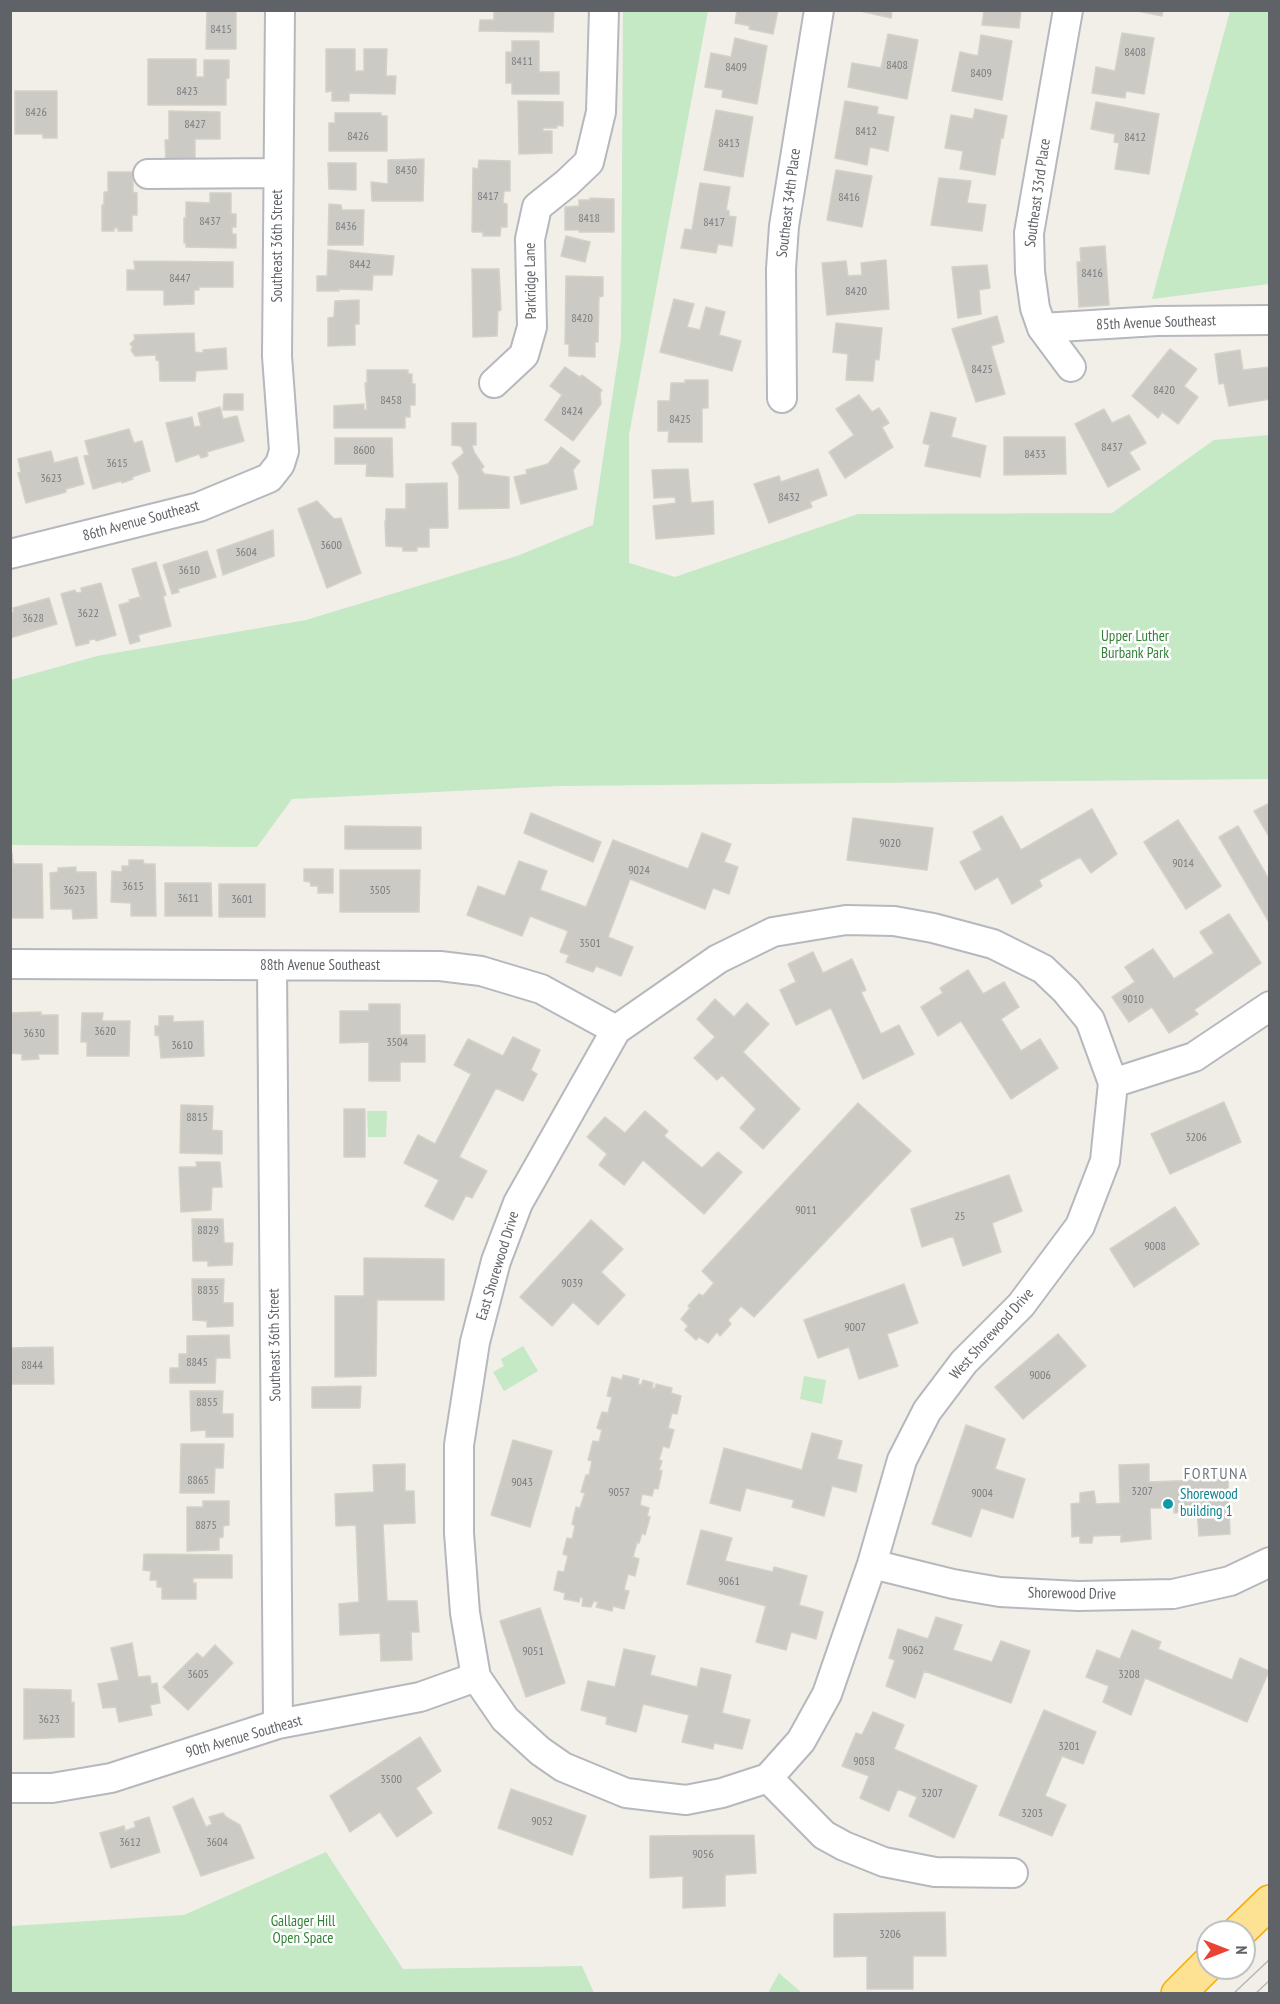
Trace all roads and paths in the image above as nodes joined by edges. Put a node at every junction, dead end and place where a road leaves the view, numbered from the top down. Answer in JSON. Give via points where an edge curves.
{"nodes":[{"id":1,"x":280,"y":10,"type":"edge"},
{"id":2,"x":604,"y":10,"type":"edge"},
{"id":3,"x":819,"y":10,"type":"edge"},
{"id":4,"x":1068,"y":10,"type":"edge"},
{"id":5,"x":278,"y":173,"type":"junction"},
{"id":6,"x":148,"y":174,"type":"dead end"},
{"id":7,"x":1269,"y":320,"type":"edge"},
{"id":8,"x":1042,"y":328,"type":"junction"},
{"id":9,"x":1071,"y":367,"type":"dead end"},
{"id":10,"x":494,"y":383,"type":"dead end"},
{"id":11,"x":782,"y":398,"type":"dead end"},
{"id":12,"x":269,"y":478,"type":"joint"},
{"id":13,"x":10,"y":554,"type":"edge"},
{"id":14,"x":933,"y":928,"type":"joint"},
{"id":15,"x":10,"y":964,"type":"edge"},
{"id":16,"x":272,"y":966,"type":"junction"},
{"id":17,"x":1269,"y":1006,"type":"edge"},
{"id":18,"x":616,"y":1030,"type":"junction"},
{"id":19,"x":1113,"y":1083,"type":"junction"},
{"id":20,"x":1269,"y":1562,"type":"edge"},
{"id":21,"x":872,"y":1564,"type":"junction"},
{"id":22,"x":476,"y":1677,"type":"junction"},
{"id":23,"x":278,"y":1724,"type":"junction"},
{"id":24,"x":768,"y":1778,"type":"junction"},
{"id":25,"x":10,"y":1788,"type":"edge"},
{"id":26,"x":1012,"y":1873,"type":"dead end"},
{"id":27,"x":1269,"y":1902,"type":"edge"},
{"id":28,"x":1251,"y":1920,"type":"edge"},
{"id":29,"x":1196,"y":1976,"type":"edge"},
{"id":30,"x":1178,"y":1994,"type":"edge"}],
"edges":[{"from":1,"to":5,"type":"street","name":"Southeast 36th Street"},
{"from":2,"to":10,"type":"street","name":"Parkridge Lane","via":[[601,112],[589,162],[537,207],[530,239],[532,327],[524,355]]},
{"from":3,"to":11,"type":"street","name":"Southeast 34th Place","via":[[784,226]]},
{"from":4,"to":8,"type":"street","name":"Southeast 33rd Place","via":[[1029,234],[1030,272]]},
{"from":5,"to":6,"type":"street"},
{"from":5,"to":12,"type":"street","name":"Southeast 36th Street","via":[[277,356],[284,451]]},
{"from":7,"to":8,"type":"street","name":"85th Avenue Southeast"},
{"from":8,"to":9,"type":"street","name":"Southeast 33rd Place"},
{"from":12,"to":13,"type":"street","name":"86th Avenue Southeast","via":[[198,507]]},
{"from":14,"to":18,"type":"street","name":"East Shorewood Drive","via":[[894,921],[846,920],[773,932],[718,959]]},
{"from":14,"to":19,"type":"street","name":"West Shorewood Drive","via":[[993,944],[1043,969],[1090,1020]]},
{"from":15,"to":16,"type":"street","name":"88th Avenue Southeast"},
{"from":16,"to":18,"type":"street","name":"88th Avenue Southeast","via":[[440,966],[481,971],[541,989]]},
{"from":16,"to":23,"type":"street","name":"Southeast 36th Street"},
{"from":17,"to":19,"type":"street","via":[[1194,1057]]},
{"from":18,"to":22,"type":"street","name":"East Shorewood Drive","via":[[518,1203],[496,1261],[475,1342],[459,1444],[459,1533],[465,1613]]},
{"from":19,"to":21,"type":"street","name":"West Shorewood Drive","via":[[1105,1161],[1080,1226],[1021,1305],[964,1362],[927,1411],[902,1460]]},
{"from":20,"to":21,"type":"street","name":"Shorewood Drive","via":[[1230,1581],[1173,1594],[1078,1596],[1000,1592]]},
{"from":21,"to":24,"type":"street","name":"West Shorewood Drive","via":[[827,1694],[801,1741]]},
{"from":22,"to":23,"type":"street","name":"90th Avenue Southeast","via":[[420,1697]]},
{"from":22,"to":24,"type":"street","name":"East Shorewood Drive","via":[[505,1719],[540,1751],[563,1767],[626,1793],[686,1800]]},
{"from":23,"to":25,"type":"street","name":"90th Avenue Southeast","via":[[111,1778],[52,1788]]},
{"from":24,"to":26,"type":"street","via":[[824,1835],[884,1863],[935,1872]]},
{"from":27,"to":28,"type":"highway"},
{"from":29,"to":30,"type":"highway"}]}
